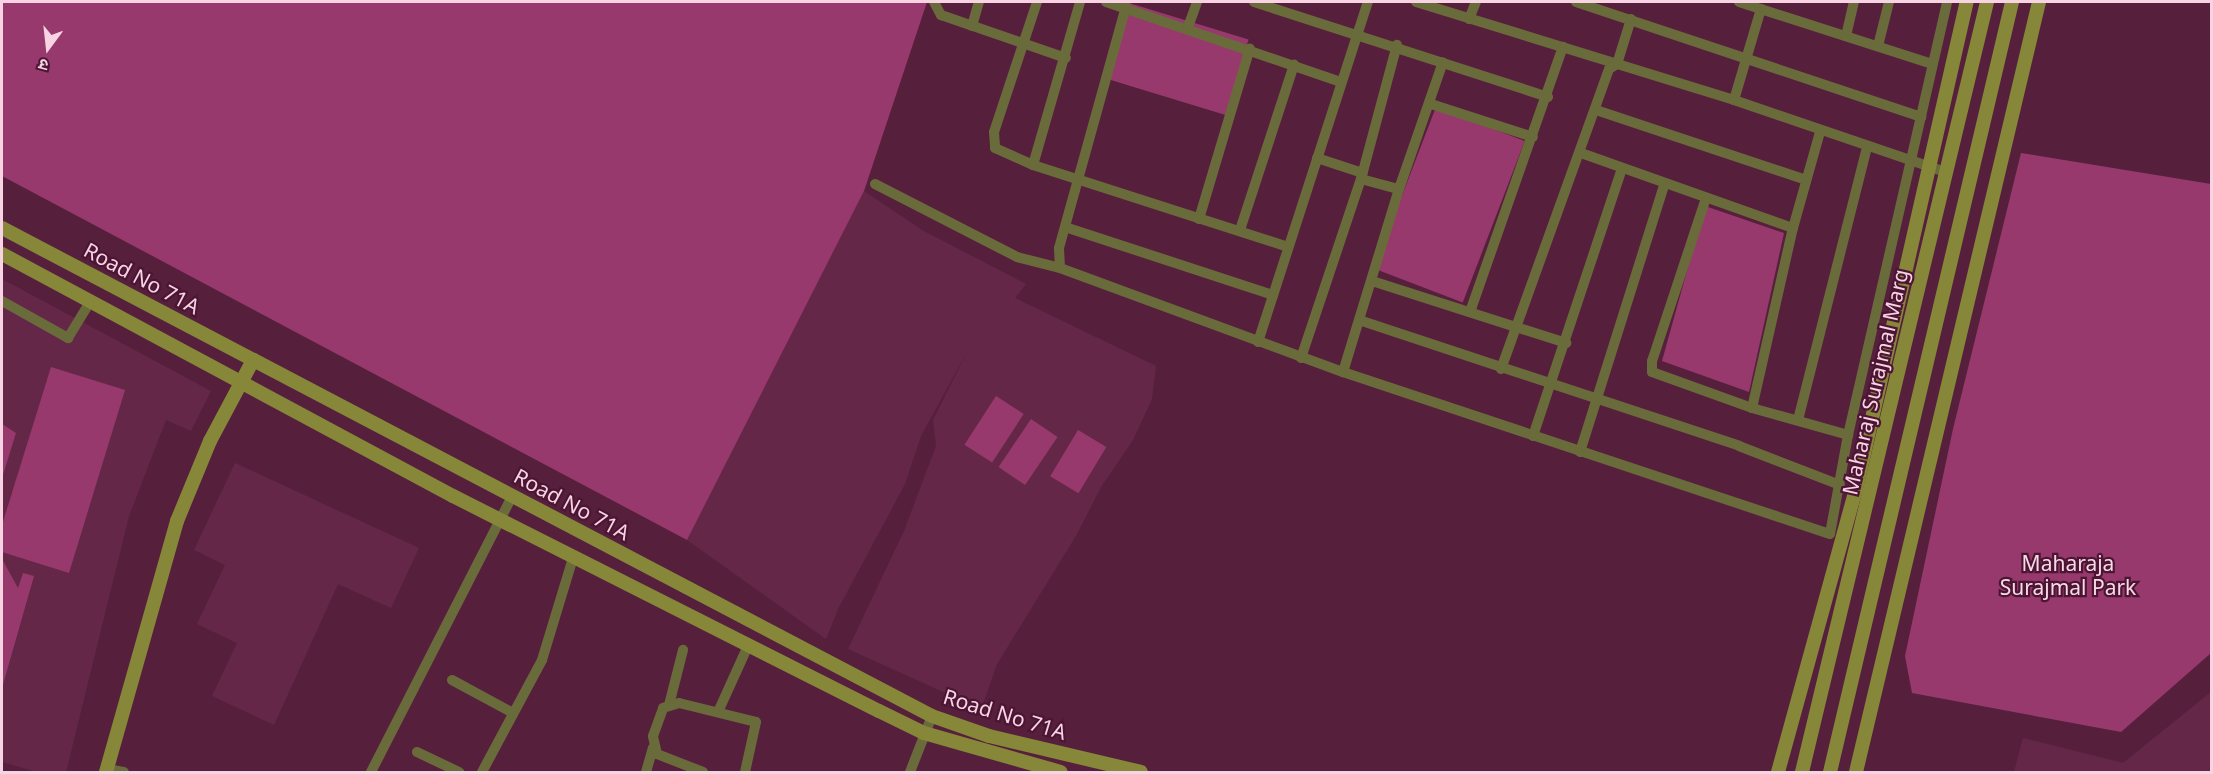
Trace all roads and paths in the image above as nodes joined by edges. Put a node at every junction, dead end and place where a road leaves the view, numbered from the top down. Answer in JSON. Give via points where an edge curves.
{"nodes":[{"id":1,"x":934,"y":2,"type":"edge"},
{"id":2,"x":979,"y":2,"type":"edge"},
{"id":3,"x":1037,"y":2,"type":"edge"},
{"id":4,"x":1080,"y":2,"type":"edge"},
{"id":5,"x":1106,"y":2,"type":"edge"},
{"id":6,"x":1197,"y":2,"type":"edge"},
{"id":7,"x":1254,"y":2,"type":"edge"},
{"id":8,"x":1368,"y":2,"type":"edge"},
{"id":9,"x":1416,"y":2,"type":"edge"},
{"id":10,"x":1476,"y":2,"type":"edge"},
{"id":11,"x":1576,"y":2,"type":"edge"},
{"id":12,"x":1739,"y":2,"type":"edge"},
{"id":13,"x":1854,"y":2,"type":"edge"},
{"id":14,"x":1889,"y":2,"type":"edge"},
{"id":15,"x":1947,"y":2,"type":"edge"},
{"id":16,"x":1967,"y":2,"type":"edge"},
{"id":17,"x":1987,"y":2,"type":"edge"},
{"id":18,"x":2012,"y":2,"type":"edge"},
{"id":19,"x":2039,"y":2,"type":"edge"},
{"id":20,"x":1126,"y":6,"type":"junction"},
{"id":21,"x":1761,"y":9,"type":"junction"},
{"id":22,"x":1469,"y":19,"type":"junction"},
{"id":23,"x":1631,"y":19,"type":"junction"},
{"id":24,"x":972,"y":26,"type":"junction"},
{"id":25,"x":1188,"y":27,"type":"junction"},
{"id":26,"x":1358,"y":33,"type":"junction"},
{"id":27,"x":1846,"y":36,"type":"junction"},
{"id":28,"x":1023,"y":45,"type":"junction"},
{"id":29,"x":1397,"y":45,"type":"junction"},
{"id":30,"x":1878,"y":46,"type":"junction"},
{"id":31,"x":1250,"y":48,"type":"junction"},
{"id":32,"x":1563,"y":48,"type":"junction"},
{"id":33,"x":1748,"y":57,"type":"junction"},
{"id":34,"x":1066,"y":58,"type":"junction"},
{"id":35,"x":1443,"y":62,"type":"junction"},
{"id":36,"x":1294,"y":64,"type":"junction"},
{"id":37,"x":1617,"y":64,"type":"junction"},
{"id":38,"x":1932,"y":64,"type":"junction"},
{"id":39,"x":1341,"y":82,"type":"junction"},
{"id":40,"x":1548,"y":97,"type":"junction"},
{"id":41,"x":1734,"y":100,"type":"junction"},
{"id":42,"x":1431,"y":104,"type":"junction"},
{"id":43,"x":1596,"y":110,"type":"junction"},
{"id":44,"x":1921,"y":117,"type":"junction"},
{"id":45,"x":1820,"y":132,"type":"junction"},
{"id":46,"x":1533,"y":138,"type":"junction"},
{"id":47,"x":1867,"y":147,"type":"junction"},
{"id":48,"x":1581,"y":153,"type":"junction"},
{"id":49,"x":1317,"y":158,"type":"junction"},
{"id":50,"x":1911,"y":162,"type":"junction"},
{"id":51,"x":1033,"y":165,"type":"junction"},
{"id":52,"x":1622,"y":168,"type":"junction"},
{"id":53,"x":1930,"y":168,"type":"junction"},
{"id":54,"x":1971,"y":170,"type":"junction"},
{"id":55,"x":1946,"y":172,"type":"junction"},
{"id":56,"x":1362,"y":176,"type":"junction"},
{"id":57,"x":1077,"y":178,"type":"junction"},
{"id":58,"x":1997,"y":178,"type":"junction"},
{"id":59,"x":1806,"y":180,"type":"junction"},
{"id":60,"x":1665,"y":183,"type":"junction"},
{"id":61,"x":875,"y":184,"type":"dead end"},
{"id":62,"x":1399,"y":189,"type":"junction"},
{"id":63,"x":1706,"y":198,"type":"junction"},
{"id":64,"x":1199,"y":219,"type":"junction"},
{"id":65,"x":1065,"y":227,"type":"junction"},
{"id":66,"x":2,"y":228,"type":"edge"},
{"id":67,"x":1793,"y":228,"type":"junction"},
{"id":68,"x":1240,"y":230,"type":"junction"},
{"id":69,"x":1288,"y":247,"type":"junction"},
{"id":70,"x":2,"y":254,"type":"edge"},
{"id":71,"x":1060,"y":268,"type":"junction"},
{"id":72,"x":1372,"y":281,"type":"junction"},
{"id":73,"x":1273,"y":295,"type":"junction"},
{"id":74,"x":2,"y":301,"type":"edge"},
{"id":75,"x":90,"y":302,"type":"junction"},
{"id":76,"x":1470,"y":312,"type":"junction"},
{"id":77,"x":1359,"y":320,"type":"junction"},
{"id":78,"x":1517,"y":328,"type":"junction"},
{"id":79,"x":1258,"y":342,"type":"junction"},
{"id":80,"x":1566,"y":343,"type":"junction"},
{"id":81,"x":1301,"y":358,"type":"junction"},
{"id":82,"x":253,"y":360,"type":"junction"},
{"id":83,"x":1501,"y":369,"type":"junction"},
{"id":84,"x":1343,"y":372,"type":"junction"},
{"id":85,"x":240,"y":384,"type":"junction"},
{"id":86,"x":1550,"y":385,"type":"junction"},
{"id":87,"x":1596,"y":402,"type":"junction"},
{"id":88,"x":1752,"y":408,"type":"junction"},
{"id":89,"x":1798,"y":420,"type":"junction"},
{"id":90,"x":1848,"y":435,"type":"junction"},
{"id":91,"x":1533,"y":436,"type":"junction"},
{"id":92,"x":1581,"y":452,"type":"junction"},
{"id":93,"x":1840,"y":485,"type":"junction"},
{"id":94,"x":1856,"y":489,"type":"junction"},
{"id":95,"x":1871,"y":492,"type":"junction"},
{"id":96,"x":512,"y":496,"type":"junction"},
{"id":97,"x":500,"y":520,"type":"junction"},
{"id":98,"x":573,"y":558,"type":"junction"},
{"id":99,"x":748,"y":646,"type":"junction"},
{"id":100,"x":683,"y":650,"type":"dead end"},
{"id":101,"x":452,"y":680,"type":"dead end"},
{"id":102,"x":669,"y":705,"type":"junction"},
{"id":103,"x":718,"y":712,"type":"junction"},
{"id":104,"x":513,"y":713,"type":"junction"},
{"id":105,"x":932,"y":716,"type":"junction"},
{"id":106,"x":924,"y":733,"type":"junction"},
{"id":107,"x":653,"y":748,"type":"junction"},
{"id":108,"x":417,"y":752,"type":"dead end"},
{"id":109,"x":107,"y":771,"type":"edge"},
{"id":110,"x":124,"y":772,"type":"edge"},
{"id":111,"x":370,"y":772,"type":"edge"},
{"id":112,"x":459,"y":772,"type":"edge"},
{"id":113,"x":482,"y":772,"type":"edge"},
{"id":114,"x":646,"y":772,"type":"edge"},
{"id":115,"x":703,"y":772,"type":"edge"},
{"id":116,"x":745,"y":772,"type":"edge"},
{"id":117,"x":910,"y":772,"type":"edge"},
{"id":118,"x":1060,"y":772,"type":"edge"},
{"id":119,"x":1141,"y":772,"type":"edge"},
{"id":120,"x":1778,"y":772,"type":"edge"},
{"id":121,"x":1802,"y":772,"type":"edge"},
{"id":122,"x":1830,"y":772,"type":"edge"},
{"id":123,"x":1856,"y":772,"type":"edge"}],
"edges":[{"from":1,"to":24,"type":"street","via":[[941,15]]},
{"from":2,"to":24,"type":"street"},
{"from":3,"to":28,"type":"street"},
{"from":4,"to":34,"type":"street"},
{"from":5,"to":20,"type":"street"},
{"from":6,"to":25,"type":"street"},
{"from":7,"to":26,"type":"street"},
{"from":8,"to":26,"type":"street"},
{"from":9,"to":22,"type":"street"},
{"from":10,"to":22,"type":"street"},
{"from":11,"to":23,"type":"street"},
{"from":12,"to":21,"type":"street"},
{"from":13,"to":27,"type":"street"},
{"from":14,"to":30,"type":"street"},
{"from":15,"to":38,"type":"street"},
{"from":16,"to":53,"type":"street"},
{"from":17,"to":55,"type":"street","name":"Maharaj Surajmal Marg"},
{"from":18,"to":54,"type":"street","name":"Maharaj Surajmal Marg"},
{"from":19,"to":58,"type":"street"},
{"from":20,"to":25,"type":"street"},
{"from":20,"to":57,"type":"street"},
{"from":21,"to":27,"type":"street"},
{"from":21,"to":33,"type":"street"},
{"from":22,"to":32,"type":"street"},
{"from":23,"to":33,"type":"street"},
{"from":23,"to":37,"type":"street"},
{"from":24,"to":28,"type":"street"},
{"from":25,"to":31,"type":"street"},
{"from":26,"to":29,"type":"street"},
{"from":26,"to":39,"type":"street"},
{"from":27,"to":30,"type":"street"},
{"from":28,"to":34,"type":"street"},
{"from":28,"to":51,"type":"street","via":[[994,138],[999,151]]},
{"from":29,"to":35,"type":"street"},
{"from":29,"to":56,"type":"street"},
{"from":30,"to":38,"type":"street"},
{"from":31,"to":36,"type":"street"},
{"from":31,"to":64,"type":"street"},
{"from":32,"to":37,"type":"street"},
{"from":32,"to":40,"type":"street"},
{"from":33,"to":41,"type":"street"},
{"from":33,"to":44,"type":"street"},
{"from":34,"to":51,"type":"street"},
{"from":35,"to":40,"type":"street"},
{"from":35,"to":42,"type":"street"},
{"from":36,"to":39,"type":"street"},
{"from":36,"to":68,"type":"street"},
{"from":37,"to":41,"type":"street"},
{"from":37,"to":43,"type":"street","via":[[1609,69]]},
{"from":38,"to":44,"type":"street"},
{"from":39,"to":49,"type":"street"},
{"from":40,"to":46,"type":"street"},
{"from":41,"to":45,"type":"street"},
{"from":42,"to":46,"type":"street"},
{"from":42,"to":62,"type":"street"},
{"from":43,"to":48,"type":"street"},
{"from":43,"to":59,"type":"street"},
{"from":44,"to":50,"type":"street"},
{"from":45,"to":47,"type":"street"},
{"from":45,"to":59,"type":"street"},
{"from":46,"to":76,"type":"street"},
{"from":47,"to":50,"type":"street"},
{"from":47,"to":89,"type":"street"},
{"from":48,"to":52,"type":"street"},
{"from":48,"to":78,"type":"street"},
{"from":49,"to":56,"type":"street"},
{"from":49,"to":69,"type":"street"},
{"from":50,"to":53,"type":"street"},
{"from":50,"to":90,"type":"street"},
{"from":51,"to":57,"type":"street"},
{"from":52,"to":60,"type":"street"},
{"from":52,"to":80,"type":"street"},
{"from":53,"to":55,"type":"street"},
{"from":53,"to":94,"type":"street"},
{"from":54,"to":58,"type":"street"},
{"from":54,"to":122,"type":"street","name":"Maharaj Surajmal Marg"},
{"from":55,"to":95,"type":"street","name":"Maharaj Surajmal Marg"},
{"from":56,"to":62,"type":"street"},
{"from":56,"to":81,"type":"street"},
{"from":57,"to":64,"type":"street"},
{"from":57,"to":65,"type":"street"},
{"from":58,"to":123,"type":"street"},
{"from":59,"to":67,"type":"street"},
{"from":60,"to":63,"type":"street"},
{"from":60,"to":87,"type":"street"},
{"from":61,"to":71,"type":"street","via":[[1017,257]]},
{"from":62,"to":72,"type":"street"},
{"from":63,"to":67,"type":"street"},
{"from":63,"to":88,"type":"street","via":[[1650,368]]},
{"from":64,"to":68,"type":"street"},
{"from":65,"to":71,"type":"street","via":[[1056,260]]},
{"from":65,"to":73,"type":"street"},
{"from":66,"to":82,"type":"street","name":"Road No 71A"},
{"from":67,"to":88,"type":"street"},
{"from":68,"to":69,"type":"street"},
{"from":69,"to":73,"type":"street"},
{"from":70,"to":75,"type":"street","name":"Road No 71A"},
{"from":71,"to":79,"type":"street"},
{"from":72,"to":76,"type":"street"},
{"from":72,"to":77,"type":"street"},
{"from":73,"to":79,"type":"street"},
{"from":74,"to":75,"type":"street","via":[[68,338]]},
{"from":75,"to":85,"type":"street","name":"Road No 71A"},
{"from":76,"to":78,"type":"street"},
{"from":77,"to":83,"type":"street"},
{"from":77,"to":84,"type":"street"},
{"from":78,"to":80,"type":"street"},
{"from":78,"to":83,"type":"street"},
{"from":79,"to":81,"type":"street"},
{"from":80,"to":86,"type":"street"},
{"from":81,"to":84,"type":"street"},
{"from":82,"to":85,"type":"street"},
{"from":82,"to":96,"type":"street","name":"Road No 71A"},
{"from":83,"to":86,"type":"street"},
{"from":84,"to":91,"type":"street"},
{"from":85,"to":97,"type":"street","name":"Road No 71A"},
{"from":85,"to":109,"type":"street","via":[[203,455],[177,521]]},
{"from":86,"to":87,"type":"street"},
{"from":86,"to":91,"type":"street"},
{"from":87,"to":92,"type":"street"},
{"from":87,"to":93,"type":"street","via":[[1739,446]]},
{"from":88,"to":89,"type":"street"},
{"from":89,"to":90,"type":"street"},
{"from":90,"to":93,"type":"street"},
{"from":91,"to":92,"type":"street"},
{"from":92,"to":93,"type":"street","via":[[1830,534]]},
{"from":94,"to":95,"type":"street"},
{"from":94,"to":120,"type":"street"},
{"from":95,"to":121,"type":"street","name":"Maharaj Surajmal Marg"},
{"from":96,"to":97,"type":"street"},
{"from":96,"to":105,"type":"street","name":"Road No 71A"},
{"from":97,"to":98,"type":"street","name":"Road No 71A"},
{"from":97,"to":111,"type":"street"},
{"from":98,"to":99,"type":"street","name":"Road No 71A"},
{"from":98,"to":104,"type":"street","via":[[542,660]]},
{"from":99,"to":103,"type":"street"},
{"from":99,"to":106,"type":"street","name":"Road No 71A"},
{"from":100,"to":102,"type":"street"},
{"from":101,"to":104,"type":"street"},
{"from":102,"to":103,"type":"street"},
{"from":102,"to":107,"type":"street","via":[[658,719]]},
{"from":103,"to":116,"type":"street","via":[[756,722]]},
{"from":104,"to":113,"type":"street"},
{"from":105,"to":106,"type":"street"},
{"from":105,"to":119,"type":"street","name":"Road No 71A","via":[[989,736]]},
{"from":106,"to":117,"type":"street"},
{"from":106,"to":118,"type":"street","name":"Road No 71A"},
{"from":107,"to":114,"type":"street"},
{"from":107,"to":115,"type":"street","via":[[657,754]]},
{"from":108,"to":112,"type":"street"},
{"from":109,"to":110,"type":"street"}]}
